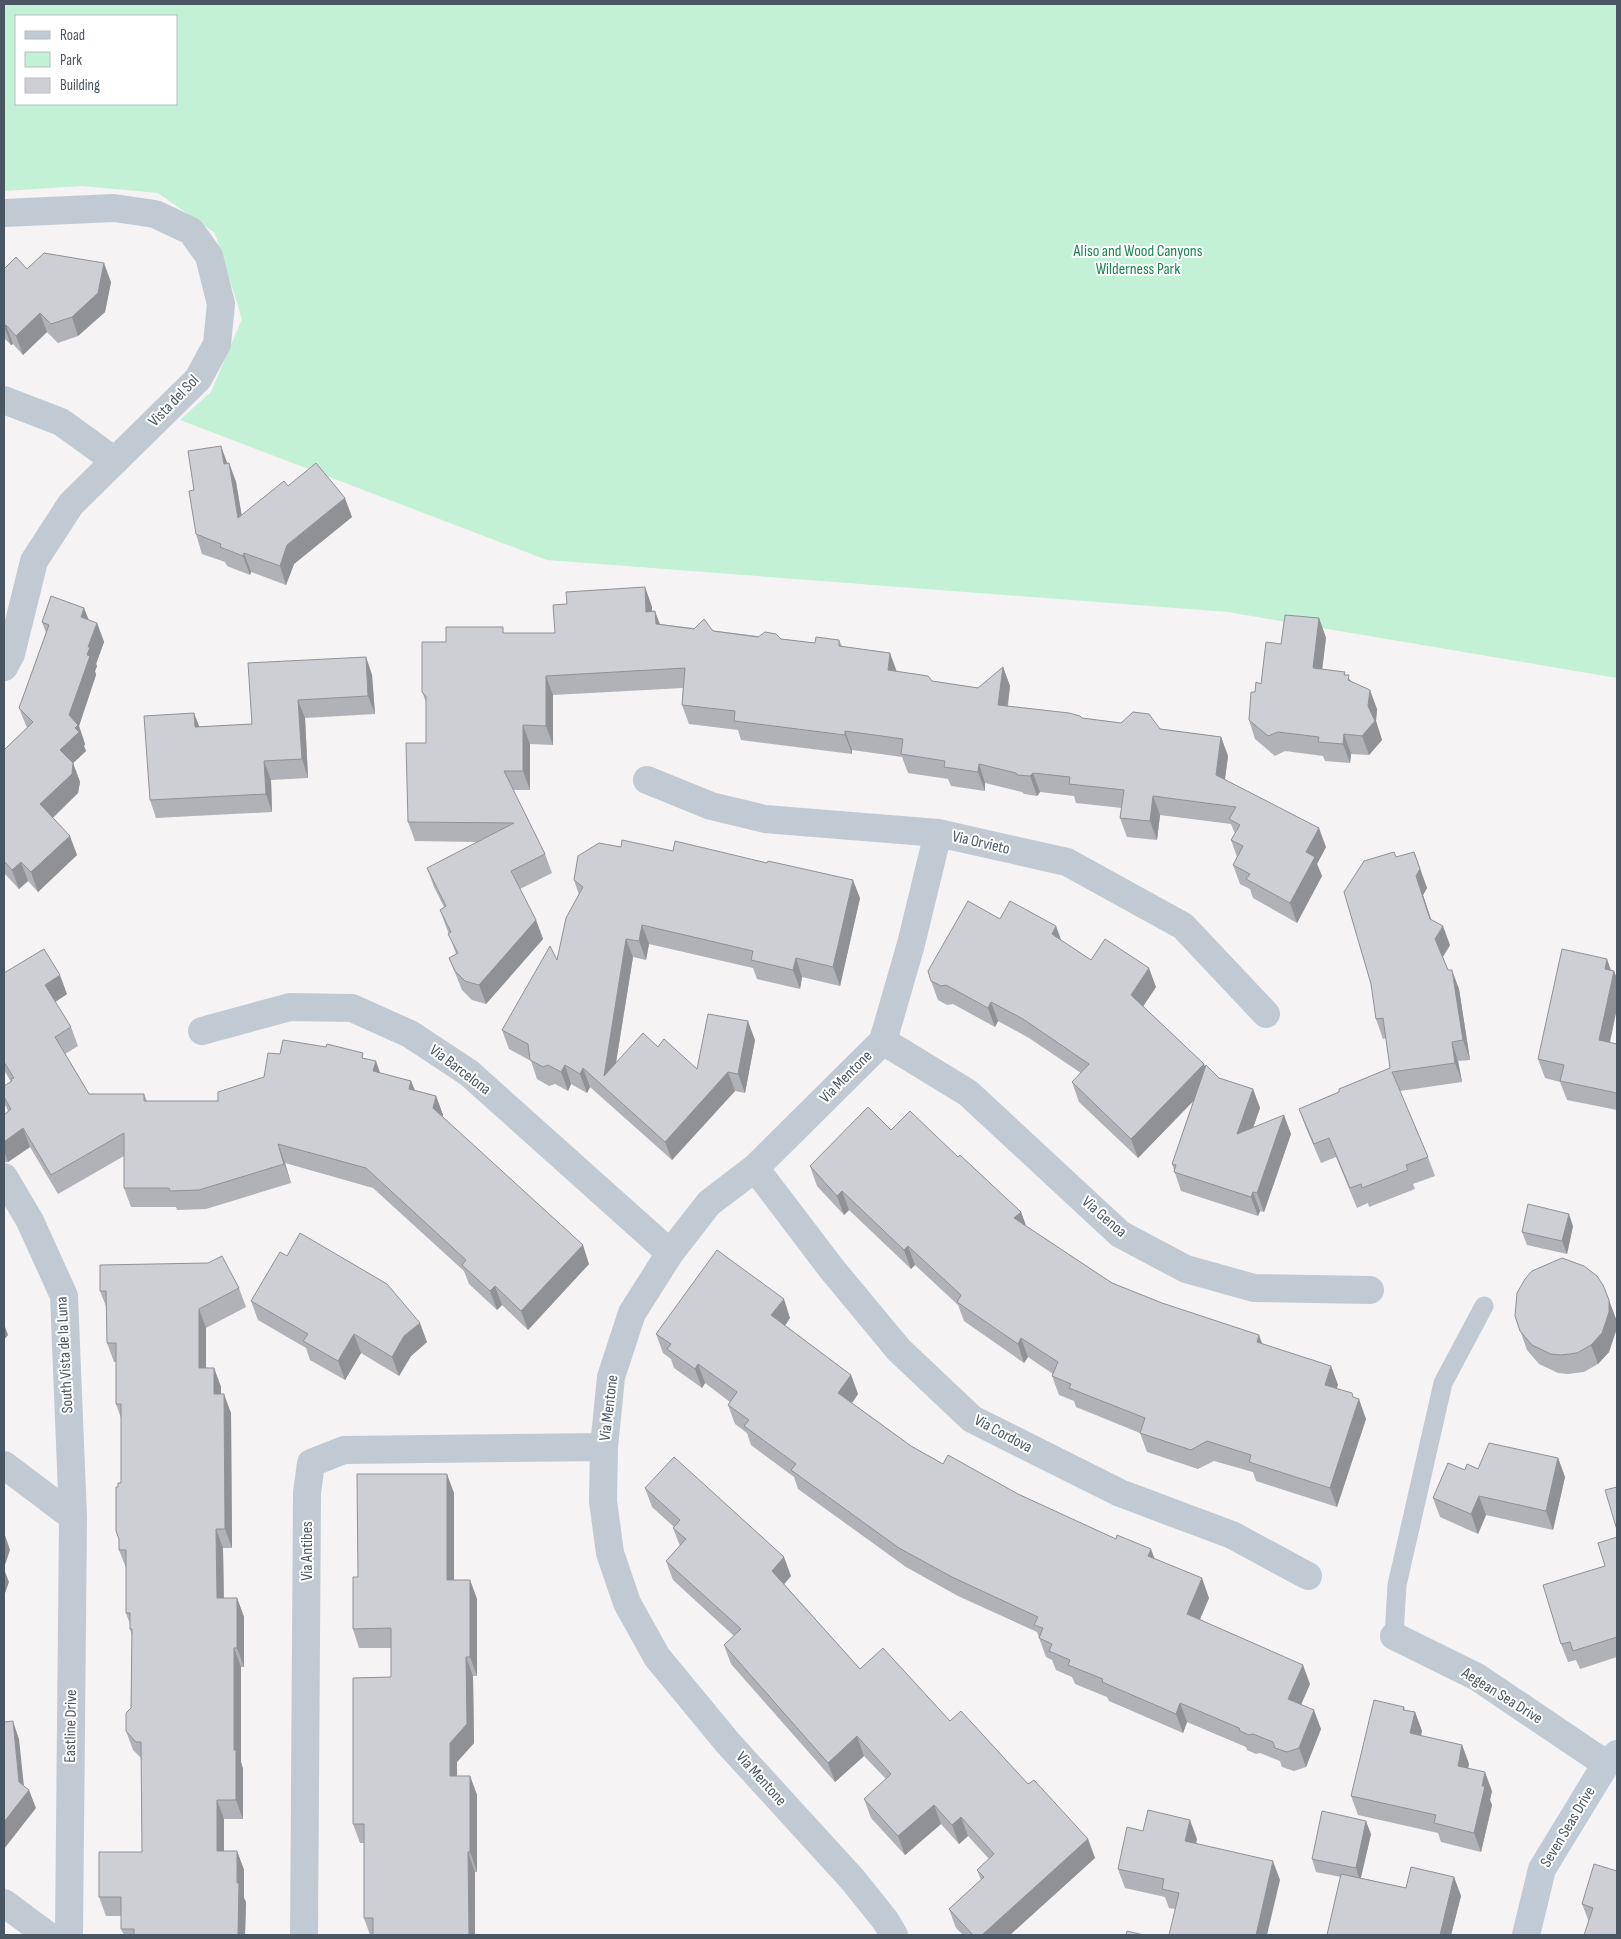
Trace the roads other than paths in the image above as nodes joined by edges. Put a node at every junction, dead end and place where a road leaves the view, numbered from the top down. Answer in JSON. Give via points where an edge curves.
{"nodes":[{"id":1,"x":4,"y":213,"type":"edge"},
{"id":2,"x":4,"y":400,"type":"edge"},
{"id":3,"x":114,"y":461,"type":"junction"},
{"id":4,"x":4,"y":667,"type":"edge"},
{"id":5,"x":647,"y":780,"type":"dead end"},
{"id":6,"x":938,"y":833,"type":"junction"},
{"id":7,"x":1266,"y":1014,"type":"dead end"},
{"id":8,"x":202,"y":1031,"type":"dead end"},
{"id":9,"x":883,"y":1041,"type":"junction"},
{"id":10,"x":755,"y":1168,"type":"junction"},
{"id":11,"x":4,"y":1177,"type":"edge"},
{"id":12,"x":670,"y":1253,"type":"junction"},
{"id":13,"x":1370,"y":1290,"type":"dead end"},
{"id":14,"x":1484,"y":1306,"type":"dead end"},
{"id":15,"x":604,"y":1447,"type":"junction"},
{"id":16,"x":4,"y":1464,"type":"edge"},
{"id":17,"x":73,"y":1517,"type":"junction"},
{"id":18,"x":1308,"y":1576,"type":"dead end"},
{"id":19,"x":1394,"y":1636,"type":"joint"},
{"id":20,"x":1612,"y":1759,"type":"edge"},
{"id":21,"x":4,"y":1903,"type":"edge"},
{"id":22,"x":47,"y":1935,"type":"edge"},
{"id":23,"x":68,"y":1935,"type":"edge"},
{"id":24,"x":304,"y":1935,"type":"edge"},
{"id":25,"x":894,"y":1935,"type":"edge"},
{"id":26,"x":1526,"y":1935,"type":"edge"}],
"edges":[{"from":1,"to":3,"type":"street","name":"Vista del Sol","via":[[114,208],[155,214],[191,231],[209,256],[220,304],[217,344],[198,379]]},
{"from":2,"to":3,"type":"street","via":[[61,422]]},
{"from":3,"to":4,"type":"street","name":"Vista del Sol","via":[[71,504],[34,561],[11,654]]},
{"from":5,"to":6,"type":"street","name":"Via Orvieto","via":[[711,806],[764,819]]},
{"from":6,"to":7,"type":"street","name":"Via Orvieto","via":[[1067,862],[1183,926]]},
{"from":6,"to":9,"type":"street","name":"Via Mentone"},
{"from":8,"to":12,"type":"street","name":"Via Barcelona","via":[[290,1007],[334,1007],[352,1008],[410,1034],[469,1073]]},
{"from":9,"to":10,"type":"street","name":"Via Mentone"},
{"from":9,"to":13,"type":"street","name":"Via Genoa","via":[[968,1093],[1120,1234],[1186,1269],[1254,1288]]},
{"from":10,"to":12,"type":"street","name":"Via Mentone","via":[[709,1203]]},
{"from":10,"to":18,"type":"street","name":"Via Cordova","via":[[899,1350],[972,1418],[1120,1493],[1232,1534]]},
{"from":11,"to":17,"type":"street","name":"South Vista de la Luna","via":[[30,1221],[64,1296]]},
{"from":12,"to":15,"type":"street","name":"Via Mentone","via":[[632,1313],[611,1377]]},
{"from":14,"to":19,"type":"lane","via":[[1443,1383],[1397,1585]]},
{"from":15,"to":24,"type":"street","name":"Via Antibes","via":[[344,1450],[311,1463],[307,1493]]},
{"from":15,"to":25,"type":"street","name":"Via Mentone","via":[[603,1501],[610,1553],[627,1603],[657,1657],[728,1743],[853,1880]]},
{"from":16,"to":17,"type":"street"},
{"from":17,"to":23,"type":"street","name":"Eastline Drive"},
{"from":19,"to":20,"type":"street","name":"Aegean Sea Drive","via":[[1477,1677]]},
{"from":20,"to":26,"type":"street","name":"Seven Seas Drive","via":[[1542,1869]]},
{"from":21,"to":22,"type":"street"}]}
